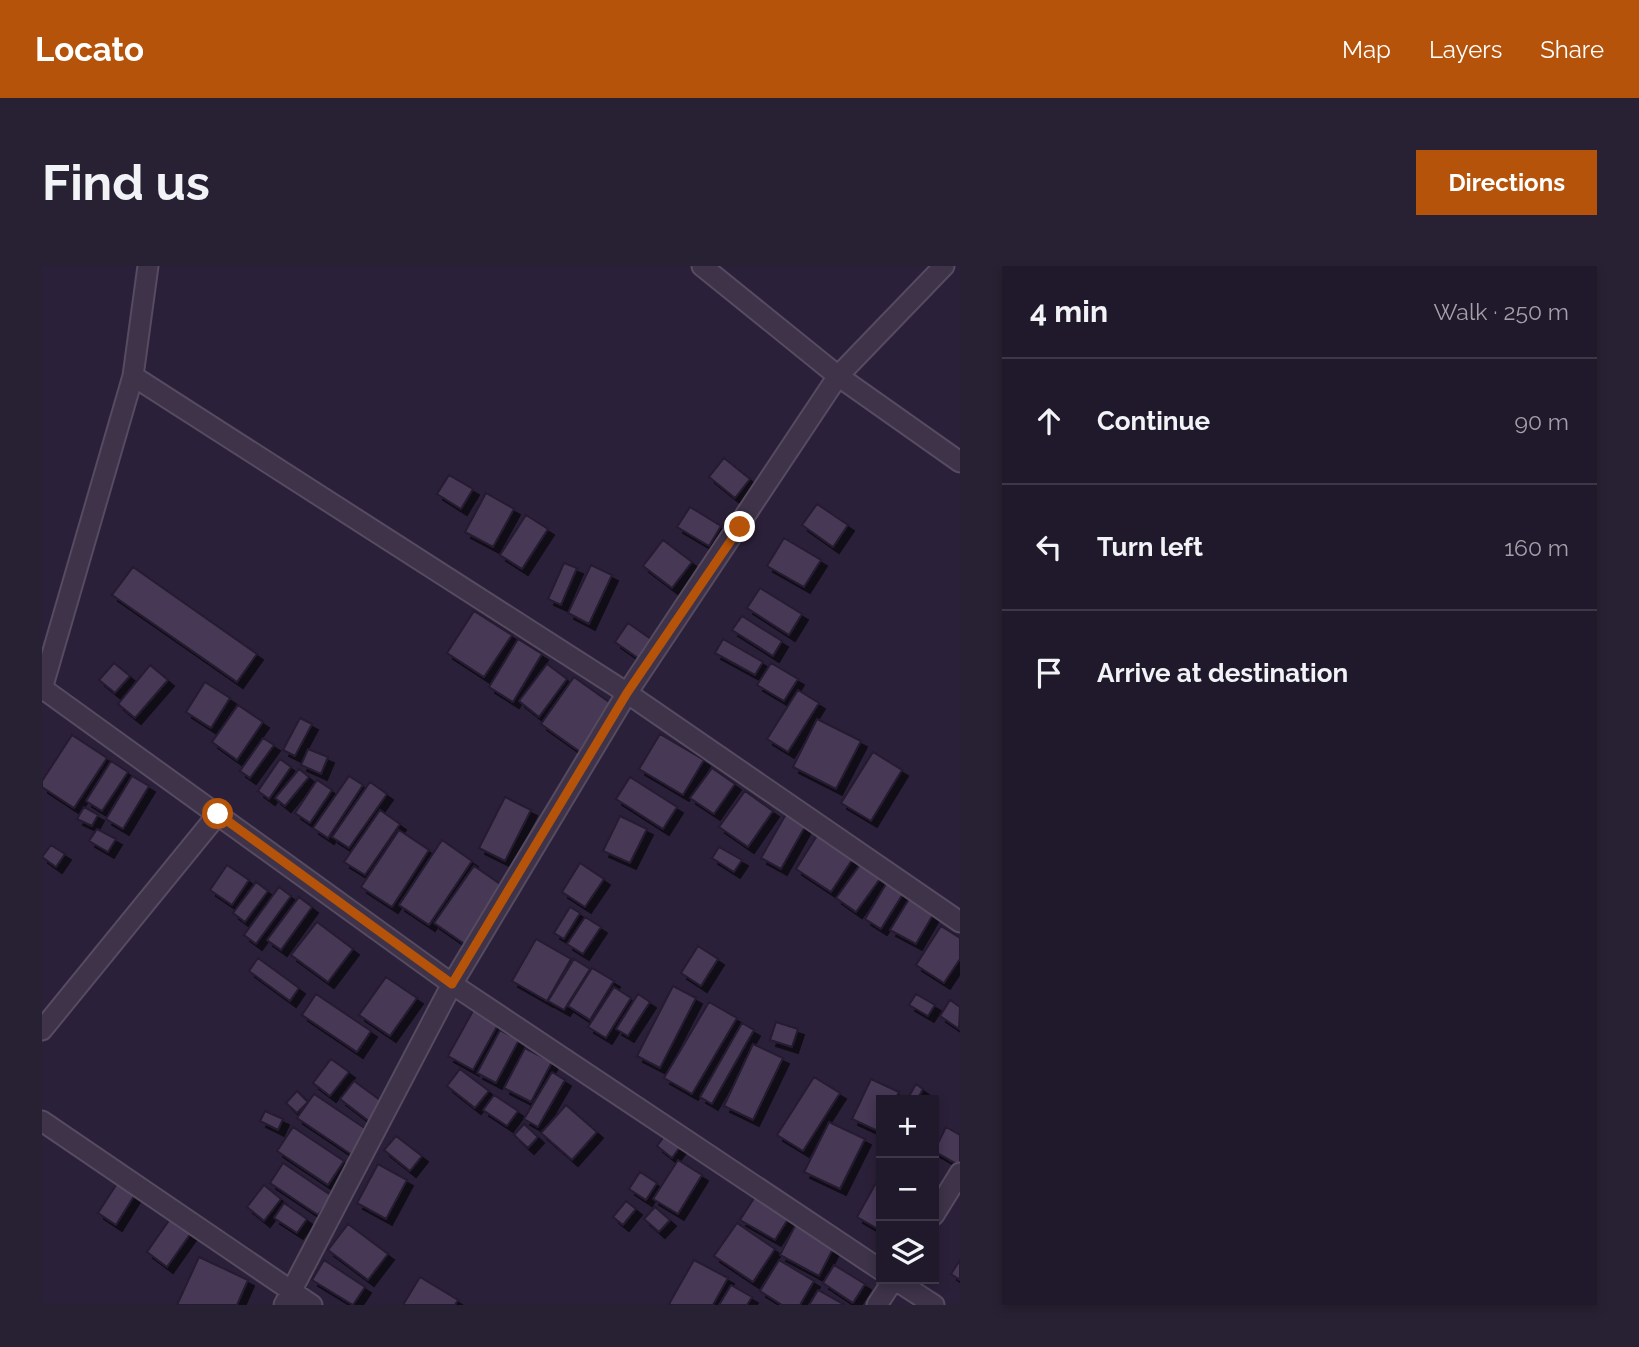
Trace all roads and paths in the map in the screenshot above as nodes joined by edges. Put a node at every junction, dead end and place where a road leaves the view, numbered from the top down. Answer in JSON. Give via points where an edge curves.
{"nodes":[{"id":1,"x":148,"y":266,"type":"edge"},
{"id":2,"x":702,"y":266,"type":"edge"},
{"id":3,"x":944,"y":266,"type":"edge"},
{"id":4,"x":133,"y":376,"type":"junction"},
{"id":5,"x":838,"y":376,"type":"junction"},
{"id":6,"x":960,"y":463,"type":"edge"},
{"id":7,"x":42,"y":689,"type":"edge"},
{"id":8,"x":627,"y":693,"type":"junction"},
{"id":9,"x":218,"y":814,"type":"junction"},
{"id":10,"x":960,"y":922,"type":"edge"},
{"id":11,"x":452,"y":984,"type":"junction"},
{"id":12,"x":42,"y":1030,"type":"edge"},
{"id":13,"x":42,"y":1121,"type":"edge"},
{"id":14,"x":960,"y":1173,"type":"edge"},
{"id":15,"x":939,"y":1207,"type":"edge"},
{"id":16,"x":876,"y":1267,"type":"edge"},
{"id":17,"x":891,"y":1284,"type":"edge"},
{"id":18,"x":902,"y":1284,"type":"edge"},
{"id":19,"x":288,"y":1299,"type":"edge"},
{"id":20,"x":312,"y":1305,"type":"edge"},
{"id":21,"x":877,"y":1305,"type":"edge"},
{"id":22,"x":934,"y":1305,"type":"edge"}],
"edges":[{"from":1,"to":4,"type":"street"},
{"from":2,"to":5,"type":"street"},
{"from":3,"to":5,"type":"street"},
{"from":4,"to":7,"type":"street"},
{"from":4,"to":8,"type":"street"},
{"from":5,"to":6,"type":"street"},
{"from":5,"to":8,"type":"street"},
{"from":7,"to":9,"type":"street"},
{"from":8,"to":10,"type":"street"},
{"from":8,"to":11,"type":"street"},
{"from":9,"to":11,"type":"street"},
{"from":9,"to":12,"type":"street"},
{"from":11,"to":16,"type":"street"},
{"from":11,"to":19,"type":"street"},
{"from":13,"to":19,"type":"street"},
{"from":14,"to":15,"type":"street"},
{"from":17,"to":21,"type":"street"},
{"from":18,"to":22,"type":"street"},
{"from":19,"to":20,"type":"street"}]}
